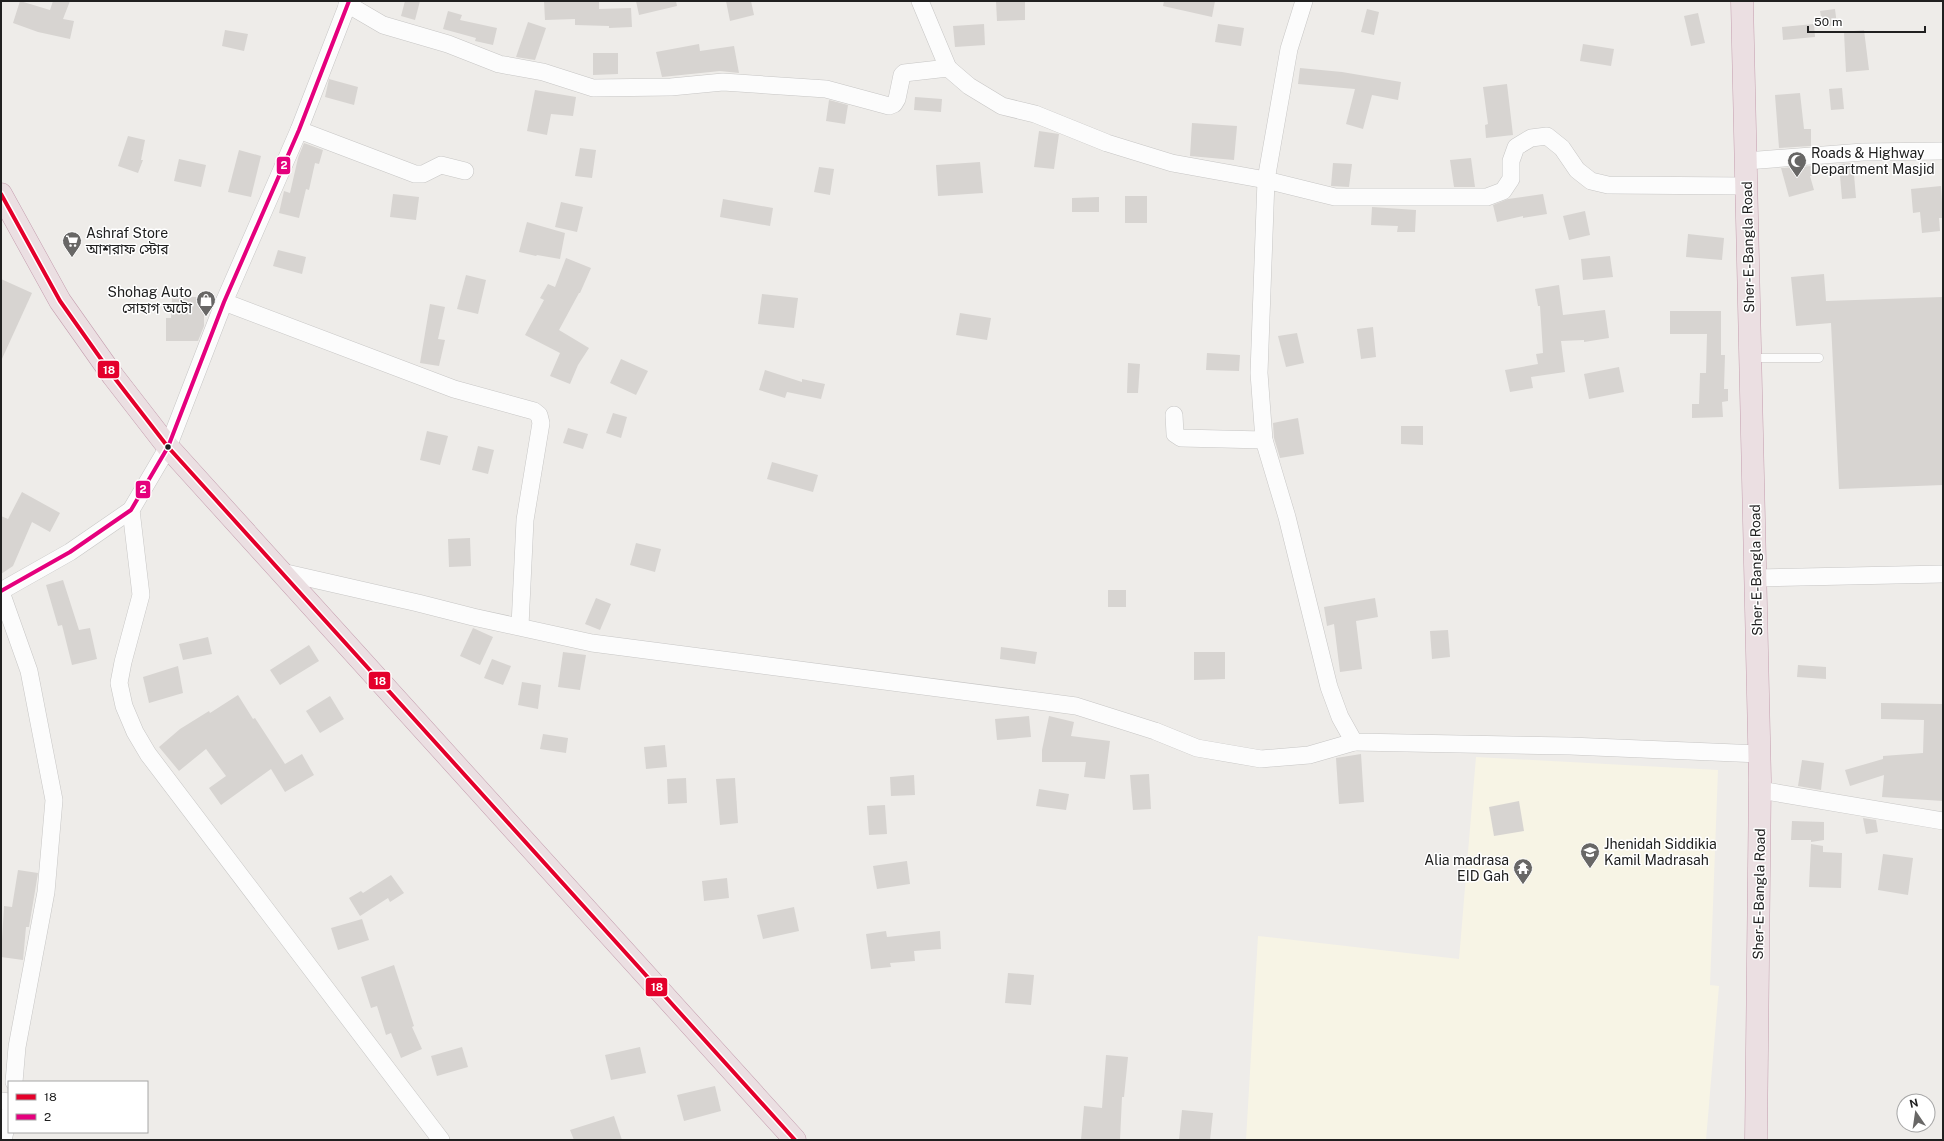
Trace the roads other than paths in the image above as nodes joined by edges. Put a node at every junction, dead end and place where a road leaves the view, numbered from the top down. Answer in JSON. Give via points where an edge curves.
{"nodes":[{"id":1,"x":920,"y":1,"type":"edge"},
{"id":2,"x":1304,"y":1,"type":"edge"},
{"id":3,"x":1742,"y":1,"type":"edge"},
{"id":4,"x":348,"y":3,"type":"edge"},
{"id":5,"x":948,"y":68,"type":"junction"},
{"id":6,"x":299,"y":130,"type":"junction"},
{"id":7,"x":1943,"y":150,"type":"edge"},
{"id":8,"x":1746,"y":161,"type":"junction"},
{"id":9,"x":465,"y":171,"type":"dead end"},
{"id":10,"x":1266,"y":180,"type":"junction"},
{"id":11,"x":1746,"y":186,"type":"junction"},
{"id":12,"x":1,"y":194,"type":"edge"},
{"id":13,"x":224,"y":302,"type":"junction"},
{"id":14,"x":1751,"y":358,"type":"junction"},
{"id":15,"x":1819,"y":358,"type":"dead end"},
{"id":16,"x":1174,"y":415,"type":"dead end"},
{"id":17,"x":1264,"y":440,"type":"junction"},
{"id":18,"x":168,"y":447,"type":"junction"},
{"id":19,"x":132,"y":510,"type":"junction"},
{"id":20,"x":282,"y":572,"type":"junction"},
{"id":21,"x":1943,"y":574,"type":"edge"},
{"id":22,"x":1756,"y":578,"type":"junction"},
{"id":23,"x":1,"y":591,"type":"edge"},
{"id":24,"x":520,"y":626,"type":"junction"},
{"id":25,"x":1354,"y":742,"type":"junction"},
{"id":26,"x":1760,"y":754,"type":"junction"},
{"id":27,"x":1760,"y":790,"type":"junction"},
{"id":28,"x":1943,"y":821,"type":"edge"},
{"id":29,"x":14,"y":1081,"type":"edge"},
{"id":30,"x":8,"y":1119,"type":"edge"},
{"id":31,"x":3,"y":1140,"type":"edge"},
{"id":32,"x":441,"y":1140,"type":"edge"},
{"id":33,"x":795,"y":1140,"type":"edge"},
{"id":34,"x":1756,"y":1140,"type":"edge"}],
"edges":[{"from":1,"to":5,"type":"street"},
{"from":2,"to":10,"type":"street","via":[[1289,49]]},
{"from":3,"to":8,"type":"highway","name":"Sher-E-Bangla Road"},
{"from":4,"to":5,"type":"street","via":[[383,26],[448,44],[499,64],[543,72],[594,88],[671,87],[723,82],[826,89],[889,106],[897,99],[904,73]]},
{"from":4,"to":6,"type":"street"},
{"from":5,"to":10,"type":"street","via":[[969,86],[1002,106],[1035,114],[1107,143],[1172,163]]},
{"from":6,"to":9,"type":"street","via":[[415,174],[423,174],[441,165]]},
{"from":6,"to":13,"type":"street"},
{"from":7,"to":8,"type":"street","via":[[1863,152]]},
{"from":8,"to":11,"type":"highway","name":"Sher-E-Bangla Road"},
{"from":10,"to":11,"type":"street","via":[[1335,197],[1487,197],[1503,191],[1511,179],[1511,161],[1516,146],[1531,138],[1548,136],[1562,148],[1577,170],[1591,181],[1608,185]]},
{"from":10,"to":17,"type":"street","via":[[1259,373]]},
{"from":11,"to":14,"type":"highway","name":"Sher-E-Bangla Road"},
{"from":12,"to":18,"type":"highway","via":[[60,300],[113,376]]},
{"from":13,"to":18,"type":"street"},
{"from":13,"to":24,"type":"street","via":[[454,389],[534,411],[539,415],[541,423],[525,520]]},
{"from":14,"to":15,"type":"lane"},
{"from":14,"to":22,"type":"highway","name":"Sher-E-Bangla Road"},
{"from":16,"to":17,"type":"street","via":[[1175,434],[1180,438]]},
{"from":17,"to":25,"type":"street","via":[[1287,517],[1329,687]]},
{"from":18,"to":19,"type":"street"},
{"from":18,"to":20,"type":"highway"},
{"from":19,"to":23,"type":"street","via":[[70,552]]},
{"from":19,"to":32,"type":"street","via":[[142,595],[122,662],[119,683],[124,706],[135,732],[148,754]]},
{"from":20,"to":24,"type":"street"},
{"from":20,"to":33,"type":"highway"},
{"from":21,"to":22,"type":"street"},
{"from":22,"to":26,"type":"highway","name":"Sher-E-Bangla Road"},
{"from":23,"to":29,"type":"street","via":[[29,671],[54,800],[46,892],[16,1048]]},
{"from":24,"to":25,"type":"street","via":[[592,642],[1076,706],[1155,731],[1197,748],[1261,759],[1309,755]]},
{"from":25,"to":26,"type":"street","via":[[1570,746]]},
{"from":26,"to":27,"type":"highway","name":"Sher-E-Bangla Road"},
{"from":27,"to":28,"type":"street"},
{"from":27,"to":34,"type":"highway","name":"Sher-E-Bangla Road"},
{"from":30,"to":31,"type":"street"}]}
